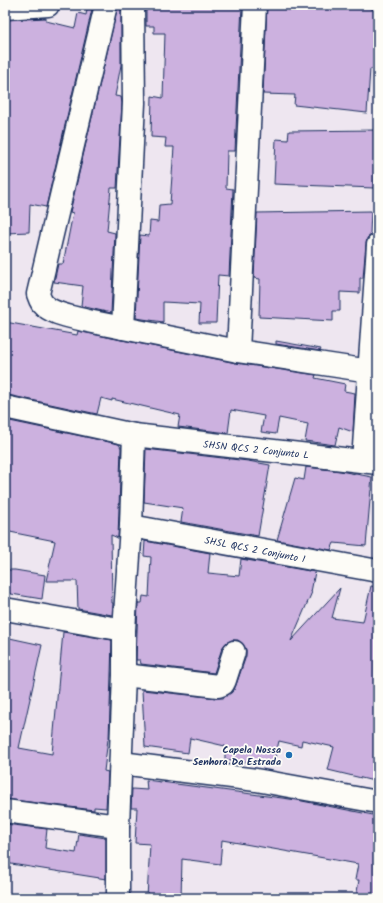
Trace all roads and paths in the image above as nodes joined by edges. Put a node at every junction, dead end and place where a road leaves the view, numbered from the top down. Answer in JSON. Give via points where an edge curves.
{"nodes":[{"id":1,"x":48,"y":5,"type":"edge"},
{"id":2,"x":106,"y":5,"type":"edge"},
{"id":3,"x":133,"y":5,"type":"edge"},
{"id":4,"x":255,"y":5,"type":"edge"},
{"id":5,"x":5,"y":8,"type":"edge"},
{"id":6,"x":378,"y":245,"type":"edge"},
{"id":7,"x":123,"y":328,"type":"junction"},
{"id":8,"x":238,"y":351,"type":"junction"},
{"id":9,"x":370,"y":371,"type":"junction"},
{"id":10,"x":5,"y":407,"type":"edge"},
{"id":11,"x":134,"y":435,"type":"junction"},
{"id":12,"x":370,"y":462,"type":"edge"},
{"id":13,"x":131,"y":526,"type":"junction"},
{"id":14,"x":378,"y":571,"type":"edge"},
{"id":15,"x":5,"y":609,"type":"edge"},
{"id":16,"x":124,"y":630,"type":"junction"},
{"id":17,"x":234,"y":652,"type":"dead end"},
{"id":18,"x":124,"y":674,"type":"junction"},
{"id":19,"x":121,"y":763,"type":"junction"},
{"id":20,"x":378,"y":802,"type":"edge"},
{"id":21,"x":5,"y":811,"type":"edge"},
{"id":22,"x":118,"y":826,"type":"junction"},
{"id":23,"x":118,"y":898,"type":"edge"}],
"edges":[{"from":1,"to":5,"type":"street"},
{"from":2,"to":7,"type":"street","via":[[38,294],[42,303],[51,310]]},
{"from":3,"to":7,"type":"street","via":[[134,103]]},
{"from":4,"to":8,"type":"street"},
{"from":6,"to":9,"type":"street"},
{"from":7,"to":8,"type":"street"},
{"from":8,"to":9,"type":"street"},
{"from":9,"to":12,"type":"street"},
{"from":10,"to":11,"type":"street","name":"SHSN QCS 2 Conjunto L"},
{"from":11,"to":12,"type":"street","name":"SHSN QCS 2 Conjunto L"},
{"from":11,"to":13,"type":"street"},
{"from":13,"to":14,"type":"street","name":"SHSL QCS 2 Conjunto I"},
{"from":13,"to":16,"type":"street"},
{"from":15,"to":16,"type":"street"},
{"from":16,"to":18,"type":"street"},
{"from":17,"to":18,"type":"street","via":[[225,680],[218,686]]},
{"from":18,"to":19,"type":"street"},
{"from":19,"to":20,"type":"street","via":[[256,780]]},
{"from":19,"to":22,"type":"street"},
{"from":21,"to":22,"type":"street"},
{"from":22,"to":23,"type":"street"}]}
